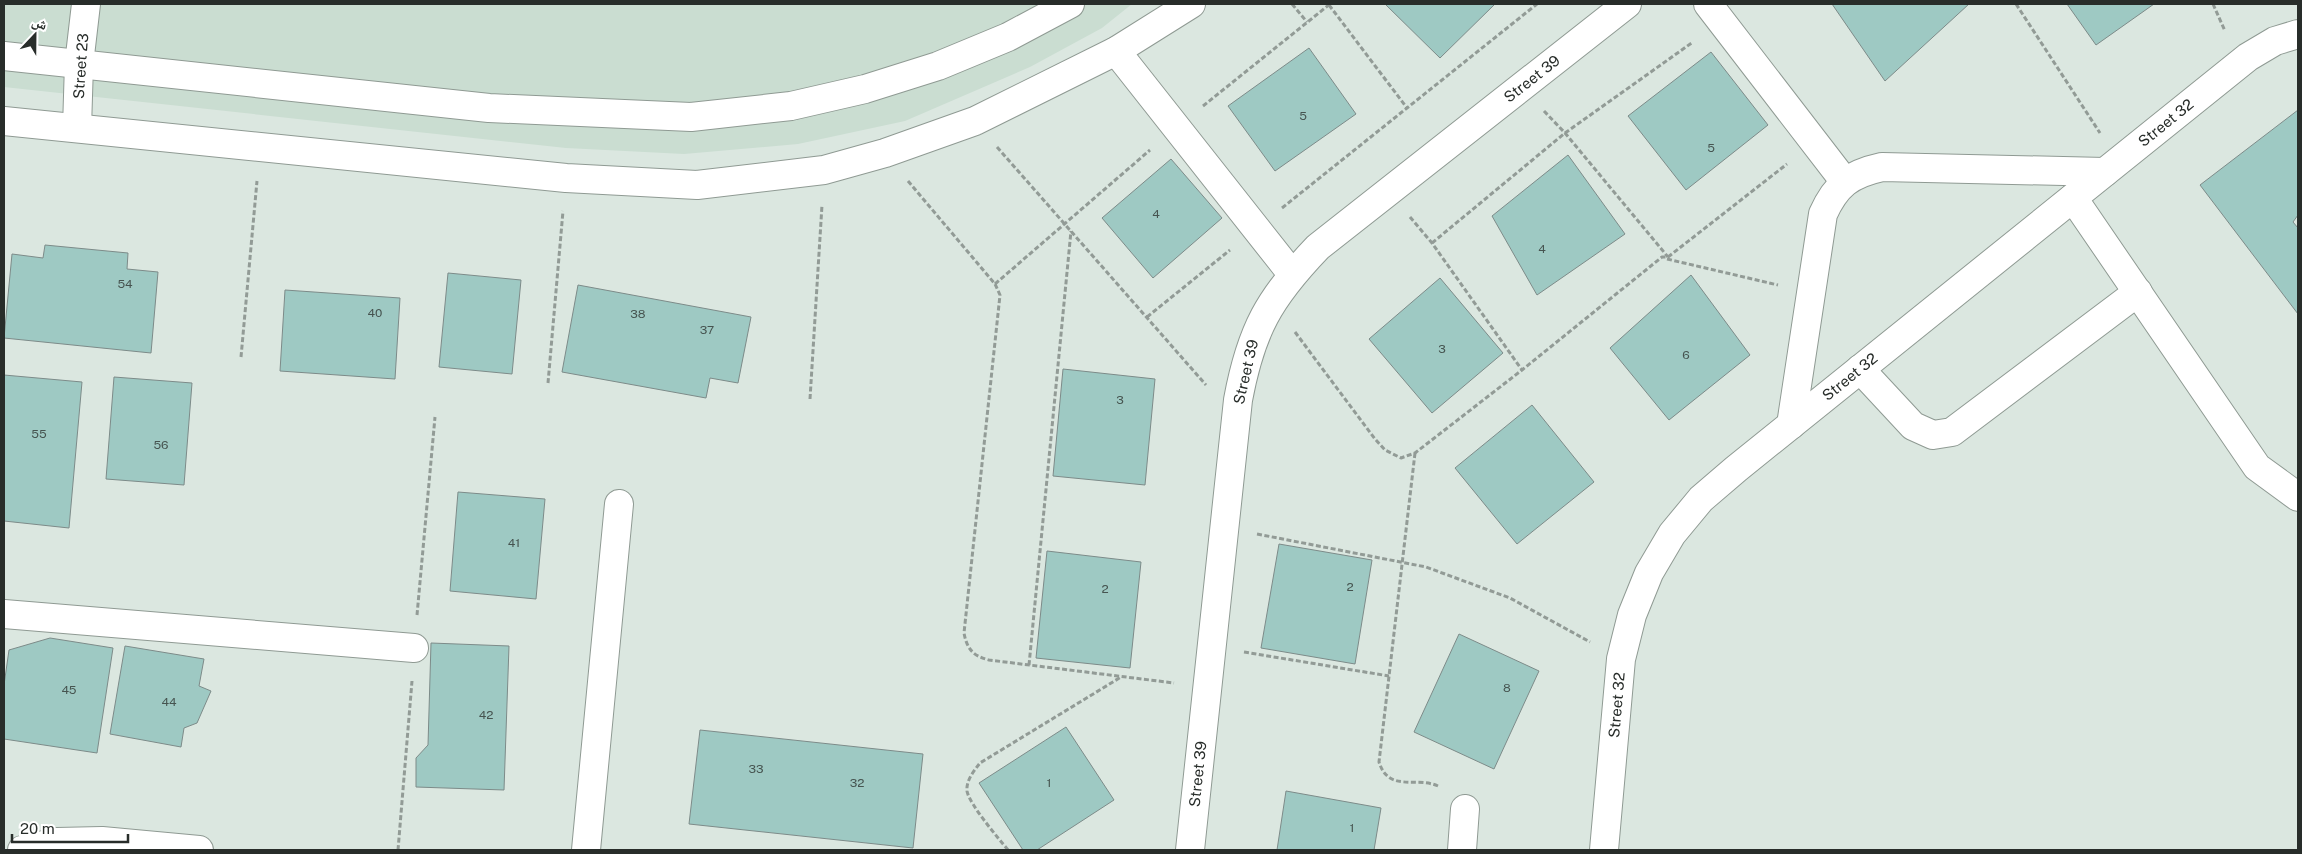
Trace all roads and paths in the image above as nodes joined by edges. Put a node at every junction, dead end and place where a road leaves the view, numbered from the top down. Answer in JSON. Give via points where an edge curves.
{"nodes":[{"id":1,"x":86,"y":4,"type":"edge"},
{"id":2,"x":1070,"y":4,"type":"edge"},
{"id":3,"x":1191,"y":4,"type":"edge"},
{"id":4,"x":1292,"y":4,"type":"edge"},
{"id":5,"x":1329,"y":4,"type":"edge"},
{"id":6,"x":1537,"y":4,"type":"edge"},
{"id":7,"x":1627,"y":4,"type":"edge"},
{"id":8,"x":2016,"y":4,"type":"edge"},
{"id":9,"x":1715,"y":12,"type":"edge"},
{"id":10,"x":1307,"y":22,"type":"dead end"},
{"id":11,"x":2298,"y":34,"type":"edge"},
{"id":12,"x":1116,"y":52,"type":"junction"},
{"id":13,"x":4,"y":56,"type":"edge"},
{"id":14,"x":79,"y":64,"type":"junction"},
{"id":15,"x":1520,"y":88,"type":"junction"},
{"id":16,"x":1407,"y":108,"type":"junction"},
{"id":17,"x":4,"y":121,"type":"edge"},
{"id":18,"x":975,"y":121,"type":"junction"},
{"id":19,"x":77,"y":128,"type":"junction"},
{"id":20,"x":1565,"y":133,"type":"junction"},
{"id":21,"x":1814,"y":144,"type":"junction"},
{"id":22,"x":260,"y":146,"type":"junction"},
{"id":23,"x":885,"y":154,"type":"junction"},
{"id":24,"x":2112,"y":166,"type":"junction"},
{"id":25,"x":824,"y":170,"type":"junction"},
{"id":26,"x":566,"y":178,"type":"junction"},
{"id":27,"x":1845,"y":182,"type":"junction"},
{"id":28,"x":1388,"y":192,"type":"junction"},
{"id":29,"x":2073,"y":198,"type":"junction"},
{"id":30,"x":1256,"y":229,"type":"junction"},
{"id":31,"x":1071,"y":231,"type":"junction"},
{"id":32,"x":1432,"y":242,"type":"junction"},
{"id":33,"x":1662,"y":257,"type":"junction"},
{"id":34,"x":1668,"y":257,"type":"junction"},
{"id":35,"x":1292,"y":274,"type":"junction"},
{"id":36,"x":2138,"y":292,"type":"junction"},
{"id":37,"x":1811,"y":293,"type":"junction"},
{"id":38,"x":1272,"y":301,"type":"junction"},
{"id":39,"x":1147,"y":317,"type":"junction"},
{"id":40,"x":241,"y":357,"type":"dead end"},
{"id":41,"x":1860,"y":369,"type":"junction"},
{"id":42,"x":1522,"y":370,"type":"junction"},
{"id":43,"x":548,"y":383,"type":"dead end"},
{"id":44,"x":810,"y":399,"type":"dead end"},
{"id":45,"x":1236,"y":419,"type":"junction"},
{"id":46,"x":1791,"y":425,"type":"junction"},
{"id":47,"x":1415,"y":452,"type":"junction"},
{"id":48,"x":2298,"y":497,"type":"edge"},
{"id":49,"x":619,"y":504,"type":"dead end"},
{"id":50,"x":1224,"y":527,"type":"junction"},
{"id":51,"x":1403,"y":562,"type":"junction"},
{"id":52,"x":4,"y":614,"type":"edge"},
{"id":53,"x":1212,"y":646,"type":"junction"},
{"id":54,"x":414,"y":648,"type":"dead end"},
{"id":55,"x":1621,"y":659,"type":"junction"},
{"id":56,"x":1029,"y":665,"type":"junction"},
{"id":57,"x":1389,"y":676,"type":"junction"},
{"id":58,"x":1121,"y":677,"type":"junction"},
{"id":59,"x":1207,"y":687,"type":"junction"},
{"id":60,"x":1465,"y":809,"type":"joint"},
{"id":61,"x":22,"y":850,"type":"edge"},
{"id":62,"x":199,"y":850,"type":"edge"},
{"id":63,"x":586,"y":850,"type":"edge"},
{"id":64,"x":1008,"y":850,"type":"edge"},
{"id":65,"x":1190,"y":850,"type":"edge"},
{"id":66,"x":1462,"y":850,"type":"edge"},
{"id":67,"x":1604,"y":850,"type":"edge"}],
"edges":[{"from":1,"to":14,"type":"street","name":"Street 23"},
{"from":2,"to":14,"type":"street","via":[[1008,37],[946,63],[865,89],[791,106],[691,117],[489,108]]},
{"from":3,"to":12,"type":"street"},
{"from":4,"to":10,"type":"path"},
{"from":5,"to":16,"type":"path"},
{"from":6,"to":16,"type":"path"},
{"from":7,"to":15,"type":"street","name":"Street 39"},
{"from":8,"to":24,"type":"path"},
{"from":9,"to":20,"type":"path"},
{"from":9,"to":21,"type":"street"},
{"from":11,"to":24,"type":"street","name":"Street 32","via":[[2275,41],[2248,57]]},
{"from":12,"to":18,"type":"street"},
{"from":12,"to":30,"type":"street"},
{"from":13,"to":14,"type":"street"},
{"from":14,"to":19,"type":"street","name":"Street 23"},
{"from":15,"to":20,"type":"path"},
{"from":15,"to":28,"type":"street","name":"Street 39"},
{"from":16,"to":30,"type":"path"},
{"from":17,"to":19,"type":"street"},
{"from":18,"to":23,"type":"street"},
{"from":18,"to":31,"type":"path"},
{"from":19,"to":22,"type":"street"},
{"from":20,"to":32,"type":"path"},
{"from":20,"to":34,"type":"path"},
{"from":21,"to":27,"type":"street"},
{"from":21,"to":34,"type":"path"},
{"from":22,"to":26,"type":"street"},
{"from":22,"to":40,"type":"path"},
{"from":23,"to":25,"type":"street"},
{"from":23,"to":56,"type":"path","via":[[995,284],[1000,295],[964,633],[966,643],[979,657]]},
{"from":24,"to":27,"type":"street","via":[[1882,167],[1862,172]]},
{"from":24,"to":29,"type":"street","name":"Street 32"},
{"from":25,"to":26,"type":"street","via":[[697,185]]},
{"from":25,"to":44,"type":"path"},
{"from":26,"to":43,"type":"path"},
{"from":27,"to":37,"type":"street","via":[[1831,196],[1823,214]]},
{"from":28,"to":32,"type":"path"},
{"from":28,"to":35,"type":"street","name":"Street 39","via":[[1318,247]]},
{"from":29,"to":36,"type":"street"},
{"from":29,"to":41,"type":"street","name":"Street 32"},
{"from":30,"to":35,"type":"street"},
{"from":30,"to":39,"type":"path"},
{"from":31,"to":39,"type":"path"},
{"from":31,"to":56,"type":"path"},
{"from":32,"to":42,"type":"path"},
{"from":33,"to":34,"type":"path"},
{"from":33,"to":37,"type":"path"},
{"from":33,"to":42,"type":"path"},
{"from":35,"to":38,"type":"street","name":"Street 39"},
{"from":36,"to":41,"type":"street","via":[[1952,432],[1934,434],[1913,426]]},
{"from":36,"to":48,"type":"street","via":[[2257,467]]},
{"from":37,"to":46,"type":"street"},
{"from":38,"to":45,"type":"street","name":"Street 39","via":[[1244,366]]},
{"from":38,"to":47,"type":"path","via":[[1385,450],[1401,458]]},
{"from":39,"to":45,"type":"path"},
{"from":41,"to":46,"type":"street","name":"Street 32"},
{"from":42,"to":47,"type":"path"},
{"from":45,"to":50,"type":"street","name":"Street 39"},
{"from":46,"to":55,"type":"street","name":"Street 32","via":[[1702,499],[1672,534],[1649,573],[1632,615]]},
{"from":47,"to":51,"type":"path"},
{"from":49,"to":63,"type":"street"},
{"from":50,"to":51,"type":"path"},
{"from":50,"to":53,"type":"street","name":"Street 39"},
{"from":51,"to":55,"type":"path","via":[[1461,578],[1510,598]]},
{"from":51,"to":57,"type":"path"},
{"from":52,"to":54,"type":"street"},
{"from":53,"to":57,"type":"path"},
{"from":53,"to":59,"type":"street","name":"Street 39"},
{"from":55,"to":67,"type":"street","name":"Street 32"},
{"from":56,"to":58,"type":"path"},
{"from":57,"to":60,"type":"path","via":[[1379,762],[1383,773],[1391,780],[1437,786]]},
{"from":58,"to":59,"type":"path"},
{"from":58,"to":64,"type":"path","via":[[980,763],[970,777],[967,792]]},
{"from":59,"to":65,"type":"street","name":"Street 39"},
{"from":60,"to":66,"type":"street"},
{"from":61,"to":62,"type":"street","via":[[57,842],[102,841]]}]}
